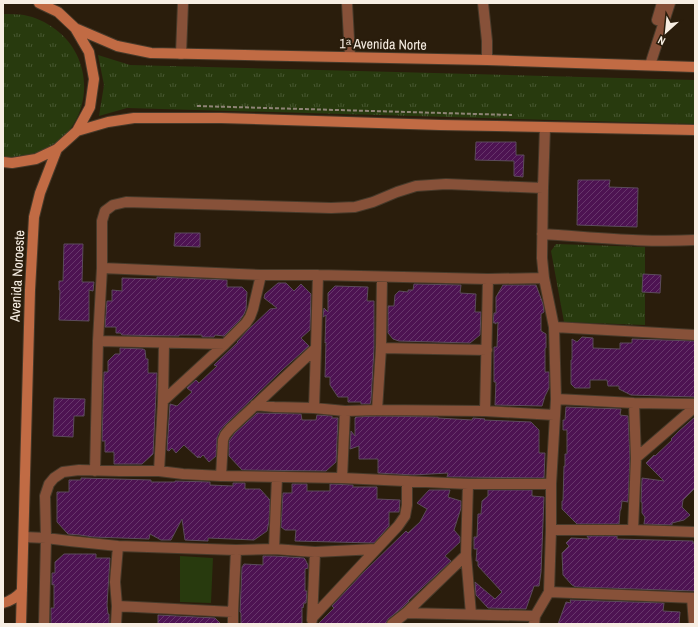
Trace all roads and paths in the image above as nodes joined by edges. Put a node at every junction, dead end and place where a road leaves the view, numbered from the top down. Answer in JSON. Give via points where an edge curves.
{"nodes":[{"id":1,"x":39,"y":3,"type":"edge"},
{"id":2,"x":183,"y":3,"type":"edge"},
{"id":3,"x":347,"y":3,"type":"edge"},
{"id":4,"x":483,"y":3,"type":"edge"},
{"id":5,"x":662,"y":3,"type":"edge"},
{"id":6,"x":670,"y":3,"type":"edge"},
{"id":7,"x":75,"y":28,"type":"junction"},
{"id":8,"x":181,"y":54,"type":"junction"},
{"id":9,"x":350,"y":57,"type":"junction"},
{"id":10,"x":487,"y":60,"type":"junction"},
{"id":11,"x":647,"y":65,"type":"junction"},
{"id":12,"x":695,"y":67,"type":"edge"},
{"id":13,"x":198,"y":106,"type":"dead end"},
{"id":14,"x":512,"y":115,"type":"dead end"},
{"id":15,"x":545,"y":127,"type":"junction"},
{"id":16,"x":695,"y":130,"type":"edge"},
{"id":17,"x":77,"y":131,"type":"junction"},
{"id":18,"x":57,"y":149,"type":"junction"},
{"id":19,"x":3,"y":162,"type":"edge"},
{"id":20,"x":543,"y":188,"type":"junction"},
{"id":21,"x":542,"y":234,"type":"junction"},
{"id":22,"x":695,"y":240,"type":"edge"},
{"id":23,"x":102,"y":268,"type":"junction"},
{"id":24,"x":261,"y":275,"type":"junction"},
{"id":25,"x":318,"y":275,"type":"junction"},
{"id":26,"x":382,"y":277,"type":"junction"},
{"id":27,"x":544,"y":278,"type":"junction"},
{"id":28,"x":488,"y":279,"type":"junction"},
{"id":29,"x":554,"y":326,"type":"junction"},
{"id":30,"x":695,"y":335,"type":"edge"},
{"id":31,"x":98,"y":341,"type":"junction"},
{"id":32,"x":164,"y":343,"type":"junction"},
{"id":33,"x":225,"y":344,"type":"junction"},
{"id":34,"x":316,"y":348,"type":"junction"},
{"id":35,"x":381,"y":348,"type":"junction"},
{"id":36,"x":487,"y":350,"type":"junction"},
{"id":37,"x":556,"y":399,"type":"junction"},
{"id":38,"x":163,"y":401,"type":"junction"},
{"id":39,"x":634,"y":403,"type":"junction"},
{"id":40,"x":695,"y":404,"type":"edge"},
{"id":41,"x":255,"y":405,"type":"junction"},
{"id":42,"x":695,"y":407,"type":"edge"},
{"id":43,"x":314,"y":408,"type":"junction"},
{"id":44,"x":377,"y":410,"type":"junction"},
{"id":45,"x":345,"y":411,"type":"junction"},
{"id":46,"x":485,"y":411,"type":"junction"},
{"id":47,"x":554,"y":415,"type":"junction"},
{"id":48,"x":636,"y":458,"type":"junction"},
{"id":49,"x":95,"y":471,"type":"junction"},
{"id":50,"x":158,"y":471,"type":"junction"},
{"id":51,"x":221,"y":476,"type":"junction"},
{"id":52,"x":277,"y":477,"type":"junction"},
{"id":53,"x":342,"y":478,"type":"junction"},
{"id":54,"x":407,"y":481,"type":"junction"},
{"id":55,"x":468,"y":484,"type":"junction"},
{"id":56,"x":551,"y":484,"type":"junction"},
{"id":57,"x":551,"y":530,"type":"junction"},
{"id":58,"x":633,"y":530,"type":"junction"},
{"id":59,"x":695,"y":532,"type":"edge"},
{"id":60,"x":24,"y":538,"type":"junction"},
{"id":61,"x":46,"y":538,"type":"junction"},
{"id":62,"x":118,"y":546,"type":"junction"},
{"id":63,"x":274,"y":549,"type":"junction"},
{"id":64,"x":376,"y":549,"type":"junction"},
{"id":65,"x":236,"y":550,"type":"junction"},
{"id":66,"x":315,"y":552,"type":"junction"},
{"id":67,"x":466,"y":555,"type":"junction"},
{"id":68,"x":22,"y":591,"type":"junction"},
{"id":69,"x":549,"y":592,"type":"junction"},
{"id":70,"x":694,"y":598,"type":"edge"},
{"id":71,"x":3,"y":603,"type":"edge"},
{"id":72,"x":117,"y":606,"type":"junction"},
{"id":73,"x":233,"y":612,"type":"junction"},
{"id":74,"x":406,"y":613,"type":"junction"},
{"id":75,"x":471,"y":614,"type":"junction"},
{"id":76,"x":535,"y":620,"type":"edge"},
{"id":77,"x":312,"y":621,"type":"edge"},
{"id":78,"x":21,"y":624,"type":"edge"},
{"id":79,"x":44,"y":624,"type":"edge"},
{"id":80,"x":116,"y":624,"type":"edge"},
{"id":81,"x":233,"y":624,"type":"edge"},
{"id":82,"x":392,"y":624,"type":"edge"},
{"id":83,"x":694,"y":624,"type":"edge"}],
"edges":[{"from":1,"to":7,"type":"main road","via":[[58,12]]},
{"from":2,"to":8,"type":"street"},
{"from":3,"to":9,"type":"street"},
{"from":4,"to":10,"type":"street"},
{"from":5,"to":11,"type":"street"},
{"from":6,"to":11,"type":"street"},
{"from":7,"to":8,"type":"main road","name":"1ᵃ Avenida Norte","via":[[116,46],[151,53]]},
{"from":7,"to":17,"type":"main road","via":[[89,52],[94,79],[90,106]]},
{"from":8,"to":9,"type":"main road","name":"1ᵃ Avenida Norte"},
{"from":9,"to":10,"type":"main road","name":"1ᵃ Avenida Norte"},
{"from":10,"to":11,"type":"main road","name":"1ᵃ Avenida Norte"},
{"from":11,"to":12,"type":"main road","name":"1ᵃ Avenida Norte"},
{"from":13,"to":14,"type":"path"},
{"from":15,"to":16,"type":"main road"},
{"from":15,"to":17,"type":"main road","via":[[134,118]]},
{"from":15,"to":20,"type":"street"},
{"from":17,"to":18,"type":"main road"},
{"from":18,"to":19,"type":"main road","via":[[36,159]]},
{"from":18,"to":60,"type":"main road","name":"Avenida Noroeste","via":[[40,193],[34,217]]},
{"from":20,"to":21,"type":"street"},
{"from":20,"to":23,"type":"street","via":[[446,184],[416,186],[355,208],[119,203],[103,215]]},
{"from":21,"to":22,"type":"street","via":[[627,240]]},
{"from":21,"to":27,"type":"street"},
{"from":23,"to":24,"type":"street"},
{"from":23,"to":31,"type":"street"},
{"from":24,"to":25,"type":"street"},
{"from":24,"to":33,"type":"street","via":[[250,316]]},
{"from":25,"to":26,"type":"street"},
{"from":25,"to":34,"type":"street"},
{"from":26,"to":28,"type":"street"},
{"from":26,"to":35,"type":"street"},
{"from":27,"to":28,"type":"street"},
{"from":27,"to":29,"type":"street"},
{"from":28,"to":36,"type":"street"},
{"from":29,"to":30,"type":"street"},
{"from":29,"to":37,"type":"street"},
{"from":31,"to":32,"type":"street"},
{"from":31,"to":49,"type":"street"},
{"from":32,"to":33,"type":"street"},
{"from":32,"to":38,"type":"street"},
{"from":33,"to":38,"type":"street"},
{"from":34,"to":41,"type":"street"},
{"from":34,"to":43,"type":"street"},
{"from":35,"to":36,"type":"street"},
{"from":35,"to":44,"type":"street"},
{"from":36,"to":46,"type":"street"},
{"from":37,"to":39,"type":"street"},
{"from":37,"to":47,"type":"street"},
{"from":38,"to":50,"type":"street"},
{"from":39,"to":40,"type":"street"},
{"from":39,"to":48,"type":"street"},
{"from":41,"to":43,"type":"street"},
{"from":41,"to":51,"type":"street","via":[[225,435]]},
{"from":42,"to":48,"type":"street"},
{"from":43,"to":45,"type":"street"},
{"from":44,"to":45,"type":"street"},
{"from":44,"to":46,"type":"street"},
{"from":45,"to":53,"type":"street"},
{"from":46,"to":47,"type":"street"},
{"from":47,"to":56,"type":"street"},
{"from":48,"to":58,"type":"street"},
{"from":49,"to":50,"type":"street"},
{"from":49,"to":61,"type":"street","via":[[63,472],[49,484],[46,496]]},
{"from":50,"to":51,"type":"street"},
{"from":51,"to":52,"type":"street"},
{"from":52,"to":53,"type":"street"},
{"from":52,"to":63,"type":"street"},
{"from":53,"to":54,"type":"street"},
{"from":54,"to":55,"type":"street"},
{"from":54,"to":64,"type":"street","via":[[408,505],[405,516]]},
{"from":55,"to":56,"type":"street"},
{"from":55,"to":67,"type":"street"},
{"from":56,"to":57,"type":"street"},
{"from":57,"to":58,"type":"street"},
{"from":57,"to":69,"type":"street"},
{"from":58,"to":59,"type":"street"},
{"from":60,"to":61,"type":"street"},
{"from":60,"to":68,"type":"main road","name":"Avenida Noroeste"},
{"from":61,"to":62,"type":"street"},
{"from":61,"to":79,"type":"street"},
{"from":62,"to":65,"type":"street"},
{"from":62,"to":72,"type":"street","via":[[115,582]]},
{"from":63,"to":65,"type":"street"},
{"from":63,"to":66,"type":"street"},
{"from":64,"to":66,"type":"street"},
{"from":64,"to":77,"type":"street"},
{"from":65,"to":73,"type":"street"},
{"from":66,"to":77,"type":"street"},
{"from":67,"to":74,"type":"street"},
{"from":67,"to":75,"type":"street"},
{"from":68,"to":71,"type":"main road","via":[[17,598]]},
{"from":68,"to":78,"type":"main road","name":"Avenida Noroeste"},
{"from":69,"to":70,"type":"street"},
{"from":69,"to":76,"type":"street"},
{"from":70,"to":83,"type":"street"},
{"from":72,"to":73,"type":"street"},
{"from":72,"to":80,"type":"street"},
{"from":73,"to":81,"type":"street"},
{"from":74,"to":75,"type":"street"},
{"from":74,"to":82,"type":"street"},
{"from":75,"to":76,"type":"street"}]}
